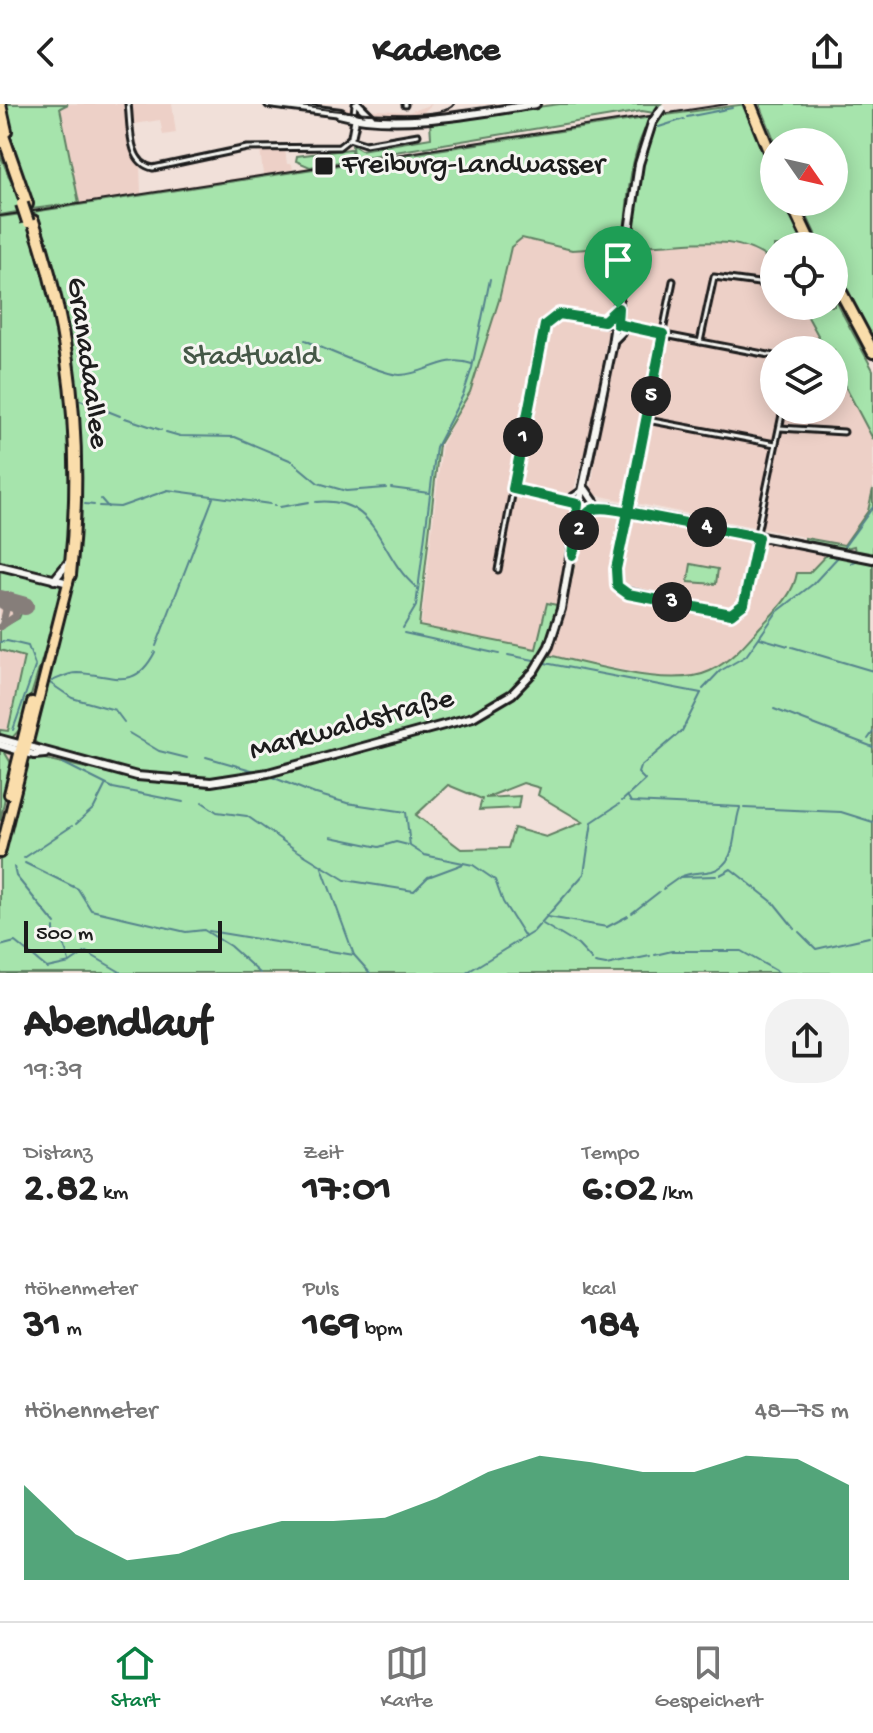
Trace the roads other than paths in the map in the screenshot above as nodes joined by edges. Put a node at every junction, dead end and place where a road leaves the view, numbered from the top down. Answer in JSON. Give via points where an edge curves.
{"nodes":[{"id":1,"x":0,"y":104,"type":"edge"},
{"id":2,"x":128,"y":104,"type":"edge"},
{"id":3,"x":269,"y":104,"type":"edge"},
{"id":4,"x":357,"y":104,"type":"edge"},
{"id":5,"x":536,"y":104,"type":"edge"},
{"id":6,"x":753,"y":105,"type":"edge"},
{"id":7,"x":663,"y":106,"type":"edge"},
{"id":8,"x":356,"y":116,"type":"junction"},
{"id":9,"x":368,"y":117,"type":"junction"},
{"id":10,"x":0,"y":127,"type":"edge"},
{"id":11,"x":357,"y":127,"type":"junction"},
{"id":12,"x":761,"y":128,"type":"edge"},
{"id":13,"x":764,"y":128,"type":"edge"},
{"id":14,"x":418,"y":135,"type":"dead end"},
{"id":15,"x":349,"y":139,"type":"junction"},
{"id":16,"x":2,"y":146,"type":"edge"},
{"id":17,"x":31,"y":221,"type":"junction"},
{"id":18,"x":673,"y":281,"type":"dead end"},
{"id":19,"x":760,"y":283,"type":"edge"},
{"id":20,"x":848,"y":305,"type":"edge"},
{"id":21,"x":848,"y":316,"type":"edge"},
{"id":22,"x":598,"y":322,"type":"junction"},
{"id":23,"x":616,"y":326,"type":"junction"},
{"id":24,"x":636,"y":330,"type":"junction"},
{"id":25,"x":663,"y":334,"type":"junction"},
{"id":26,"x":700,"y":342,"type":"junction"},
{"id":27,"x":873,"y":352,"type":"edge"},
{"id":28,"x":760,"y":353,"type":"edge"},
{"id":29,"x":873,"y":362,"type":"edge"},
{"id":30,"x":647,"y":420,"type":"junction"},
{"id":31,"x":780,"y":424,"type":"edge"},
{"id":32,"x":779,"y":428,"type":"junction"},
{"id":33,"x":844,"y":432,"type":"dead end"},
{"id":34,"x":775,"y":444,"type":"junction"},
{"id":35,"x":584,"y":487,"type":"junction"},
{"id":36,"x":513,"y":489,"type":"junction"},
{"id":37,"x":568,"y":499,"type":"junction"},
{"id":38,"x":582,"y":503,"type":"junction"},
{"id":39,"x":594,"y":505,"type":"junction"},
{"id":40,"x":628,"y":512,"type":"junction"},
{"id":41,"x":582,"y":516,"type":"junction"},
{"id":42,"x":758,"y":537,"type":"junction"},
{"id":43,"x":572,"y":555,"type":"junction"},
{"id":44,"x":873,"y":559,"type":"edge"},
{"id":45,"x":68,"y":563,"type":"junction"},
{"id":46,"x":0,"y":566,"type":"edge"},
{"id":47,"x":498,"y":570,"type":"dead end"},
{"id":48,"x":54,"y":580,"type":"junction"},
{"id":49,"x":66,"y":581,"type":"junction"},
{"id":50,"x":27,"y":733,"type":"junction"},
{"id":51,"x":4,"y":743,"type":"edge"},
{"id":52,"x":30,"y":751,"type":"junction"},
{"id":53,"x":19,"y":764,"type":"junction"},
{"id":54,"x":0,"y":837,"type":"edge"},
{"id":55,"x":0,"y":853,"type":"edge"}],
"edges":[{"from":1,"to":16,"type":"highway"},
{"from":2,"to":15,"type":"street","via":[[136,157],[150,167],[247,148],[333,148]]},
{"from":3,"to":8,"type":"main road"},
{"from":4,"to":8,"type":"street"},
{"from":4,"to":9,"type":"main road"},
{"from":5,"to":9,"type":"main road","via":[[420,119]]},
{"from":6,"to":12,"type":"highway"},
{"from":6,"to":13,"type":"highway"},
{"from":7,"to":23,"type":"main road","name":"Markwaldstraße","bridge":true,"via":[[639,164]]},
{"from":8,"to":9,"type":"main road"},
{"from":8,"to":11,"type":"street"},
{"from":8,"to":15,"type":"street"},
{"from":9,"to":11,"type":"main road"},
{"from":10,"to":16,"type":"highway","name":"Granadaallee"},
{"from":11,"to":15,"type":"street"},
{"from":14,"to":15,"type":"street","via":[[365,144]]},
{"from":16,"to":17,"type":"highway","name":"Granadaallee","bridge":true},
{"from":17,"to":45,"type":"highway","name":"Granadaallee","via":[[69,397],[74,480]]},
{"from":17,"to":49,"type":"highway","name":"Granadaallee","via":[[57,300],[74,406],[77,479]]},
{"from":18,"to":25,"type":"street"},
{"from":19,"to":26,"type":"street","via":[[714,277]]},
{"from":20,"to":27,"type":"highway"},
{"from":21,"to":29,"type":"highway"},
{"from":22,"to":23,"type":"street"},
{"from":22,"to":23,"type":"street"},
{"from":22,"to":36,"type":"street","via":[[559,314],[545,325]]},
{"from":23,"to":24,"type":"street"},
{"from":23,"to":24,"type":"street"},
{"from":23,"to":35,"type":"main road","name":"Markwaldstraße"},
{"from":24,"to":25,"type":"street"},
{"from":25,"to":26,"type":"street"},
{"from":25,"to":30,"type":"street"},
{"from":26,"to":28,"type":"street"},
{"from":30,"to":34,"type":"street"},
{"from":30,"to":40,"type":"street"},
{"from":31,"to":32,"type":"street"},
{"from":32,"to":33,"type":"street"},
{"from":32,"to":34,"type":"street"},
{"from":34,"to":42,"type":"street"},
{"from":35,"to":37,"type":"street"},
{"from":35,"to":38,"type":"main road","name":"Markwaldstraße"},
{"from":35,"to":39,"type":"main road"},
{"from":36,"to":37,"type":"street"},
{"from":36,"to":47,"type":"street"},
{"from":37,"to":38,"type":"street"},
{"from":38,"to":39,"type":"main road"},
{"from":38,"to":41,"type":"main road","name":"Markwaldstraße"},
{"from":38,"to":43,"type":"main road","name":"Markwaldstraße"},
{"from":39,"to":40,"type":"main road"},
{"from":39,"to":41,"type":"main road"},
{"from":40,"to":42,"type":"main road"},
{"from":40,"to":42,"type":"street","via":[[617,586],[628,594],[727,614],[744,604]]},
{"from":41,"to":43,"type":"main road","name":"Markwaldstraße"},
{"from":42,"to":44,"type":"main road"},
{"from":43,"to":52,"type":"main road","name":"Markwaldstraße","via":[[558,624],[539,664],[512,694],[473,717],[223,781],[154,779]]},
{"from":45,"to":48,"type":"main road"},
{"from":45,"to":49,"type":"highway","name":"Granadaallee"},
{"from":46,"to":48,"type":"main road"},
{"from":48,"to":49,"type":"main road"},
{"from":49,"to":50,"type":"main road","name":"Granadaallee"},
{"from":50,"to":51,"type":"main road"},
{"from":50,"to":52,"type":"main road","name":"Granadaallee"},
{"from":50,"to":52,"type":"main road"},
{"from":51,"to":52,"type":"main road","name":"Markwaldstraße"},
{"from":51,"to":53,"type":"main road"},
{"from":52,"to":53,"type":"main road","name":"Granadaallee"},
{"from":52,"to":53,"type":"main road"},
{"from":53,"to":54,"type":"main road"},
{"from":53,"to":55,"type":"main road"}]}
